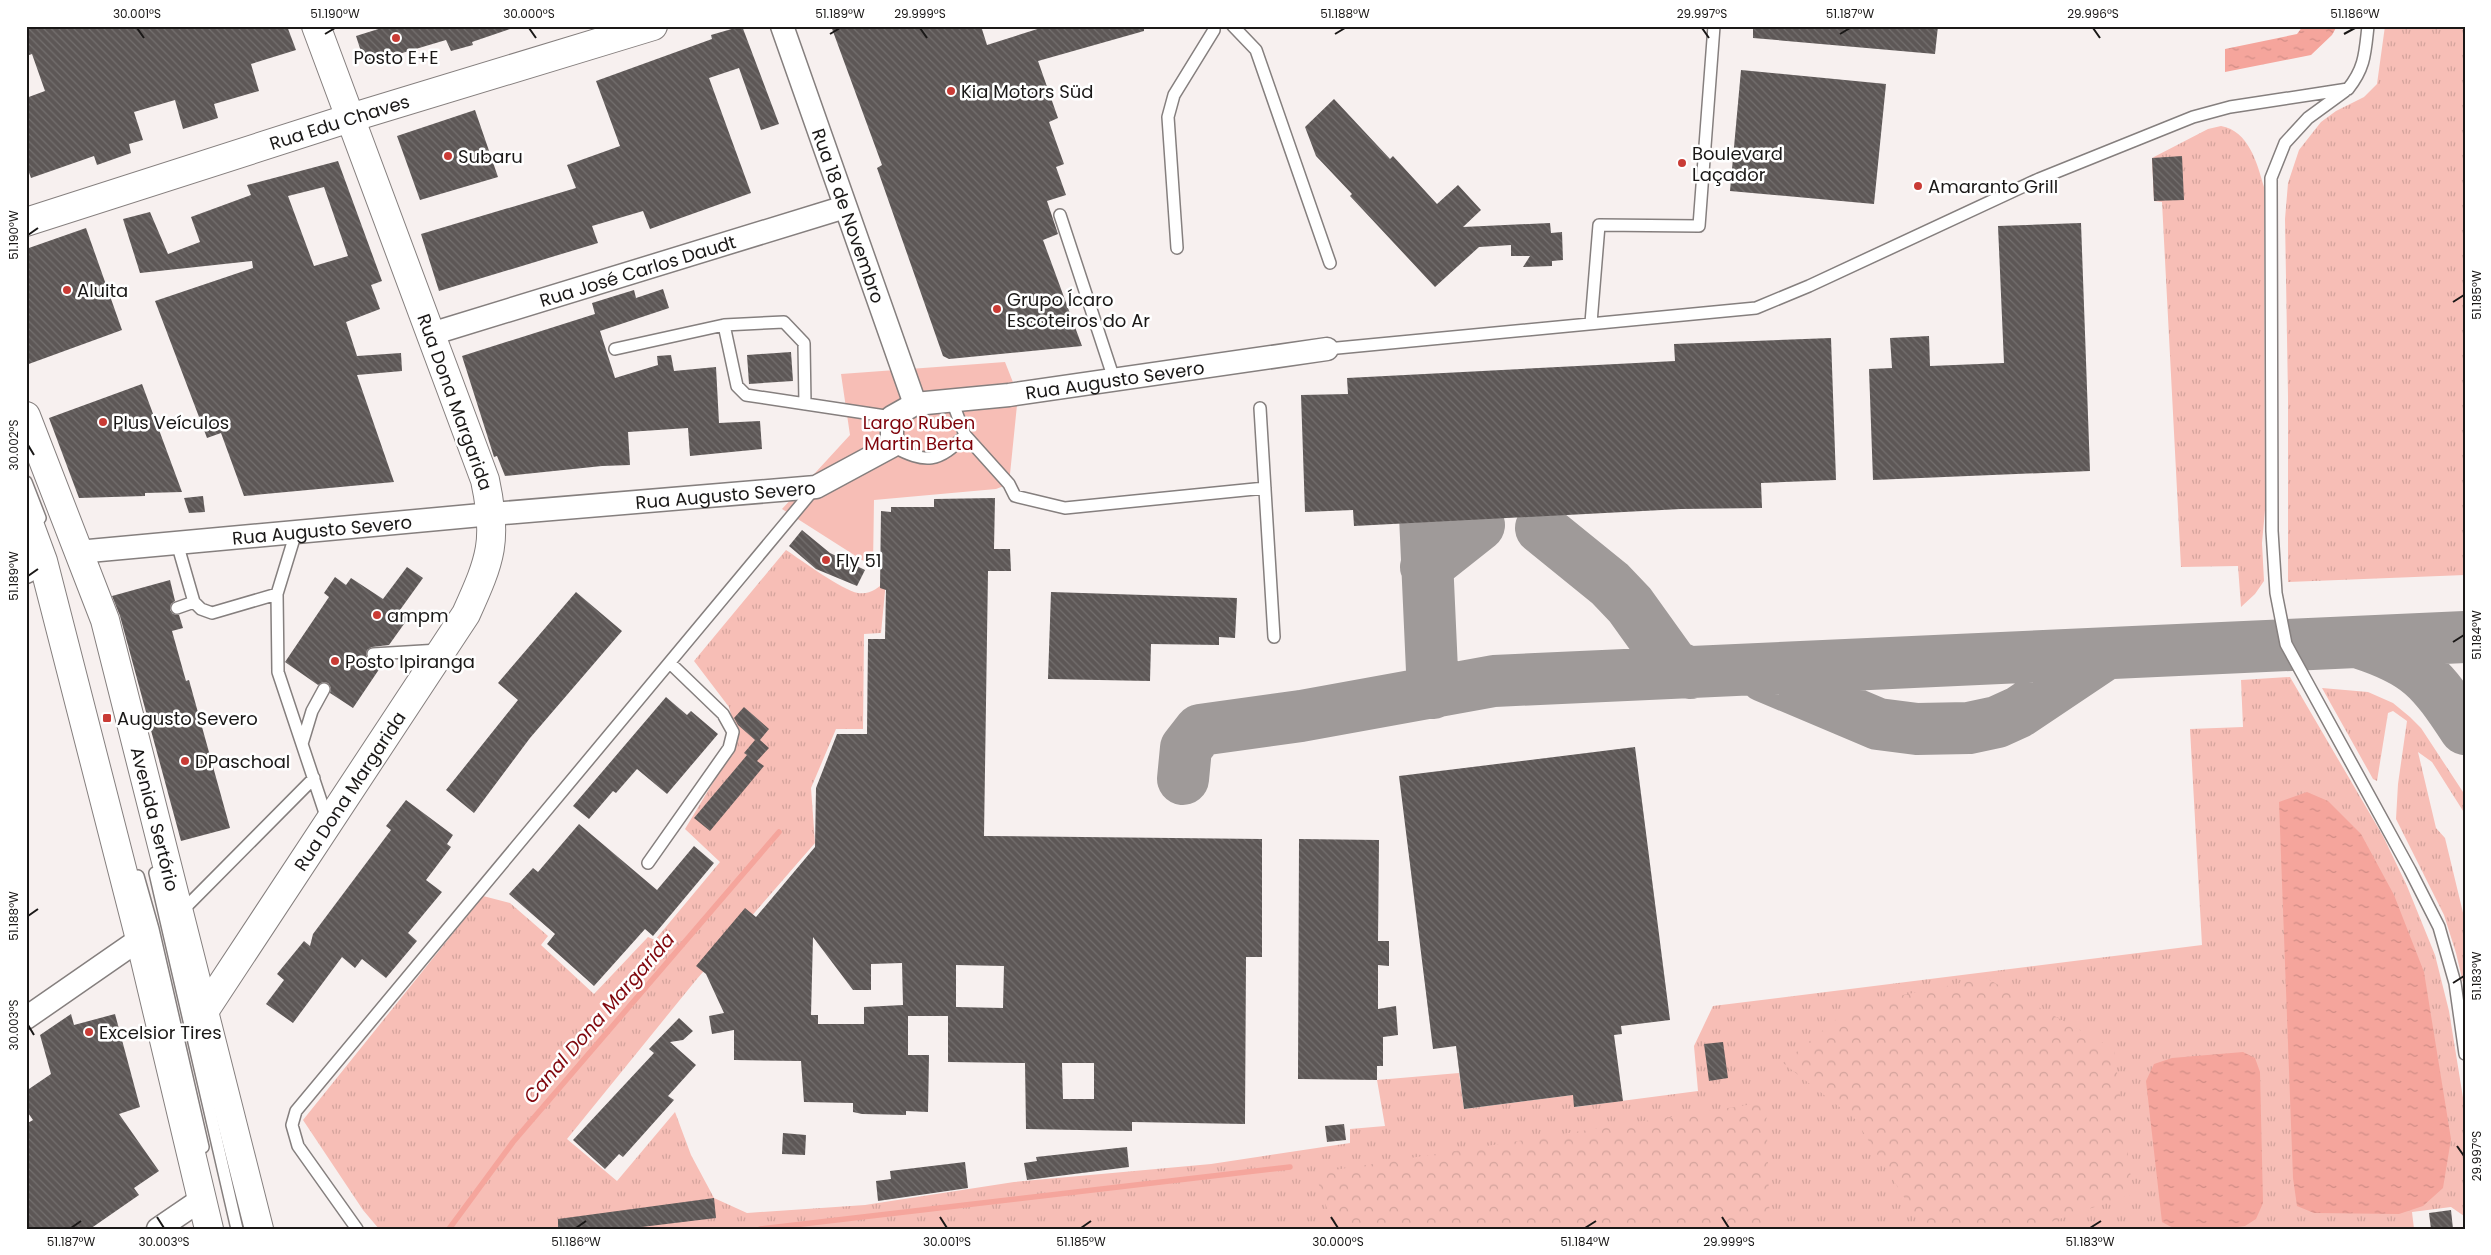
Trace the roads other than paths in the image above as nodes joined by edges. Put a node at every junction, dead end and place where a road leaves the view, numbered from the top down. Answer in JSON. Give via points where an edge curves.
{"nodes":[{"id":1,"x":316,"y":26,"type":"edge"},
{"id":2,"x":653,"y":26,"type":"edge"},
{"id":3,"x":782,"y":26,"type":"edge"},
{"id":4,"x":1214,"y":26,"type":"edge"},
{"id":5,"x":1233,"y":26,"type":"edge"},
{"id":6,"x":1714,"y":26,"type":"edge"},
{"id":7,"x":2368,"y":26,"type":"edge"},
{"id":8,"x":2348,"y":89,"type":"junction"},
{"id":9,"x":350,"y":118,"type":"junction"},
{"id":10,"x":845,"y":207,"type":"junction"},
{"id":11,"x":1060,"y":215,"type":"dead end"},
{"id":12,"x":26,"y":222,"type":"edge"},
{"id":13,"x":1177,"y":248,"type":"dead end"},
{"id":14,"x":1330,"y":263,"type":"dead end"},
{"id":15,"x":1591,"y":323,"type":"junction"},
{"id":16,"x":724,"y":326,"type":"junction"},
{"id":17,"x":430,"y":334,"type":"junction"},
{"id":18,"x":615,"y":349,"type":"dead end"},
{"id":19,"x":1326,"y":349,"type":"joint"},
{"id":20,"x":1114,"y":379,"type":"junction"},
{"id":21,"x":952,"y":401,"type":"junction"},
{"id":22,"x":805,"y":404,"type":"junction"},
{"id":23,"x":915,"y":404,"type":"junction"},
{"id":24,"x":1260,"y":408,"type":"dead end"},
{"id":25,"x":26,"y":416,"type":"edge"},
{"id":26,"x":892,"y":417,"type":"junction"},
{"id":27,"x":965,"y":435,"type":"junction"},
{"id":28,"x":26,"y":446,"type":"edge"},
{"id":29,"x":892,"y":446,"type":"junction"},
{"id":30,"x":26,"y":482,"type":"edge"},
{"id":31,"x":816,"y":487,"type":"junction"},
{"id":32,"x":1265,"y":488,"type":"junction"},
{"id":33,"x":492,"y":514,"type":"junction"},
{"id":34,"x":26,"y":515,"type":"edge"},
{"id":35,"x":296,"y":532,"type":"junction"},
{"id":36,"x":176,"y":543,"type":"junction"},
{"id":37,"x":54,"y":558,"type":"edge"},
{"id":38,"x":278,"y":594,"type":"junction"},
{"id":39,"x":194,"y":602,"type":"junction"},
{"id":40,"x":177,"y":608,"type":"dead end"},
{"id":41,"x":1274,"y":637,"type":"dead end"},
{"id":42,"x":443,"y":650,"type":"junction"},
{"id":43,"x":373,"y":654,"type":"dead end"},
{"id":44,"x":670,"y":663,"type":"junction"},
{"id":45,"x":324,"y":689,"type":"dead end"},
{"id":46,"x":302,"y":744,"type":"junction"},
{"id":47,"x":314,"y":778,"type":"junction"},
{"id":48,"x":134,"y":785,"type":"dead end"},
{"id":49,"x":117,"y":799,"type":"dead end"},
{"id":50,"x":328,"y":823,"type":"junction"},
{"id":51,"x":152,"y":861,"type":"dead end"},
{"id":52,"x":648,"y":863,"type":"dead end"},
{"id":53,"x":135,"y":864,"type":"dead end"},
{"id":54,"x":178,"y":914,"type":"junction"},
{"id":55,"x":146,"y":934,"type":"junction"},
{"id":56,"x":26,"y":1018,"type":"edge"},
{"id":57,"x":198,"y":1022,"type":"junction"},
{"id":58,"x":2465,"y":1054,"type":"edge"},
{"id":59,"x":207,"y":1162,"type":"dead end"},
{"id":60,"x":208,"y":1195,"type":"junction"},
{"id":61,"x":158,"y":1229,"type":"edge"},
{"id":62,"x":209,"y":1229,"type":"edge"},
{"id":63,"x":237,"y":1229,"type":"edge"},
{"id":64,"x":259,"y":1229,"type":"edge"},
{"id":65,"x":357,"y":1229,"type":"edge"}],
"edges":[{"from":1,"to":9,"type":"main road","name":"Rua Dona Margarida"},
{"from":2,"to":9,"type":"main road","name":"Rua Edu Chaves"},
{"from":3,"to":10,"type":"street","name":"Rua 18 de Novembro"},
{"from":4,"to":13,"type":"lane","via":[[1174,95],[1168,117]]},
{"from":5,"to":14,"type":"lane","via":[[1256,50]]},
{"from":6,"to":15,"type":"lane","via":[[1699,226],[1599,225]]},
{"from":7,"to":8,"type":"lane","via":[[2364,63]]},
{"from":8,"to":15,"type":"lane","via":[[2230,107],[2194,117],[2039,179],[1756,308]]},
{"from":8,"to":58,"type":"lane","via":[[2308,118],[2285,143],[2271,178],[2272,531],[2276,593],[2286,644],[2438,927],[2455,984]]},
{"from":9,"to":12,"type":"main road","name":"Rua Edu Chaves"},
{"from":9,"to":17,"type":"main road","name":"Rua Dona Margarida"},
{"from":10,"to":17,"type":"street","name":"Rua José Carlos Daudt"},
{"from":10,"to":23,"type":"street","name":"Rua 18 de Novembro"},
{"from":11,"to":20,"type":"lane"},
{"from":15,"to":19,"type":"lane"},
{"from":16,"to":18,"type":"lane"},
{"from":16,"to":22,"type":"lane","via":[[740,392]]},
{"from":16,"to":22,"type":"lane","via":[[784,322],[804,342]]},
{"from":17,"to":33,"type":"main road","name":"Rua Dona Margarida","via":[[485,480]]},
{"from":19,"to":20,"type":"street","name":"Rua Augusto Severo"},
{"from":20,"to":21,"type":"street","name":"Rua Augusto Severo"},
{"from":21,"to":23,"type":"street","name":"Rua Augusto Severo"},
{"from":21,"to":27,"type":"lane"},
{"from":22,"to":26,"type":"lane"},
{"from":23,"to":26,"type":"street","name":"Rua Augusto Severo"},
{"from":24,"to":32,"type":"lane"},
{"from":25,"to":37,"type":"main road","name":"Avenida Sertório"},
{"from":26,"to":29,"type":"street"},
{"from":27,"to":29,"type":"lane","via":[[940,456],[915,458]]},
{"from":27,"to":32,"type":"lane","via":[[1009,484],[1015,496],[1065,508]]},
{"from":28,"to":37,"type":"lane"},
{"from":29,"to":31,"type":"street","name":"Rua Augusto Severo"},
{"from":30,"to":37,"type":"lane"},
{"from":31,"to":33,"type":"street","name":"Rua Augusto Severo"},
{"from":31,"to":44,"type":"lane"},
{"from":32,"to":41,"type":"lane"},
{"from":33,"to":35,"type":"street","name":"Rua Augusto Severo"},
{"from":33,"to":42,"type":"main road","name":"Rua Dona Margarida","via":[[490,555],[466,614]]},
{"from":34,"to":37,"type":"main road","name":"Avenida Sertório"},
{"from":35,"to":36,"type":"street","name":"Rua Augusto Severo"},
{"from":35,"to":38,"type":"lane"},
{"from":36,"to":37,"type":"street","name":"Rua Augusto Severo"},
{"from":36,"to":39,"type":"lane"},
{"from":37,"to":48,"type":"lane","via":[[94,623]]},
{"from":37,"to":49,"type":"lane"},
{"from":37,"to":54,"type":"main road","name":"Avenida Sertório","via":[[112,629]]},
{"from":37,"to":55,"type":"main road","name":"Avenida Sertório"},
{"from":38,"to":39,"type":"lane","via":[[212,613]]},
{"from":38,"to":46,"type":"lane","via":[[278,672]]},
{"from":39,"to":40,"type":"lane"},
{"from":42,"to":43,"type":"lane"},
{"from":42,"to":50,"type":"main road","name":"Rua Dona Margarida"},
{"from":44,"to":52,"type":"lane","via":[[723,714],[733,732],[729,748]]},
{"from":44,"to":65,"type":"lane","via":[[296,1111],[292,1125],[298,1146]]},
{"from":45,"to":46,"type":"lane","via":[[312,711]]},
{"from":46,"to":47,"type":"lane"},
{"from":47,"to":50,"type":"lane"},
{"from":47,"to":54,"type":"lane"},
{"from":50,"to":57,"type":"main road","name":"Rua Dona Margarida"},
{"from":51,"to":57,"type":"lane"},
{"from":53,"to":55,"type":"lane"},
{"from":54,"to":57,"type":"main road","name":"Avenida Sertório"},
{"from":55,"to":56,"type":"street"},
{"from":55,"to":59,"type":"lane"},
{"from":55,"to":60,"type":"main road","name":"Avenida Sertório"},
{"from":57,"to":63,"type":"lane"},
{"from":57,"to":64,"type":"main road","name":"Avenida Sertório"},
{"from":60,"to":61,"type":"street"},
{"from":60,"to":62,"type":"main road","name":"Avenida Sertório"}]}
